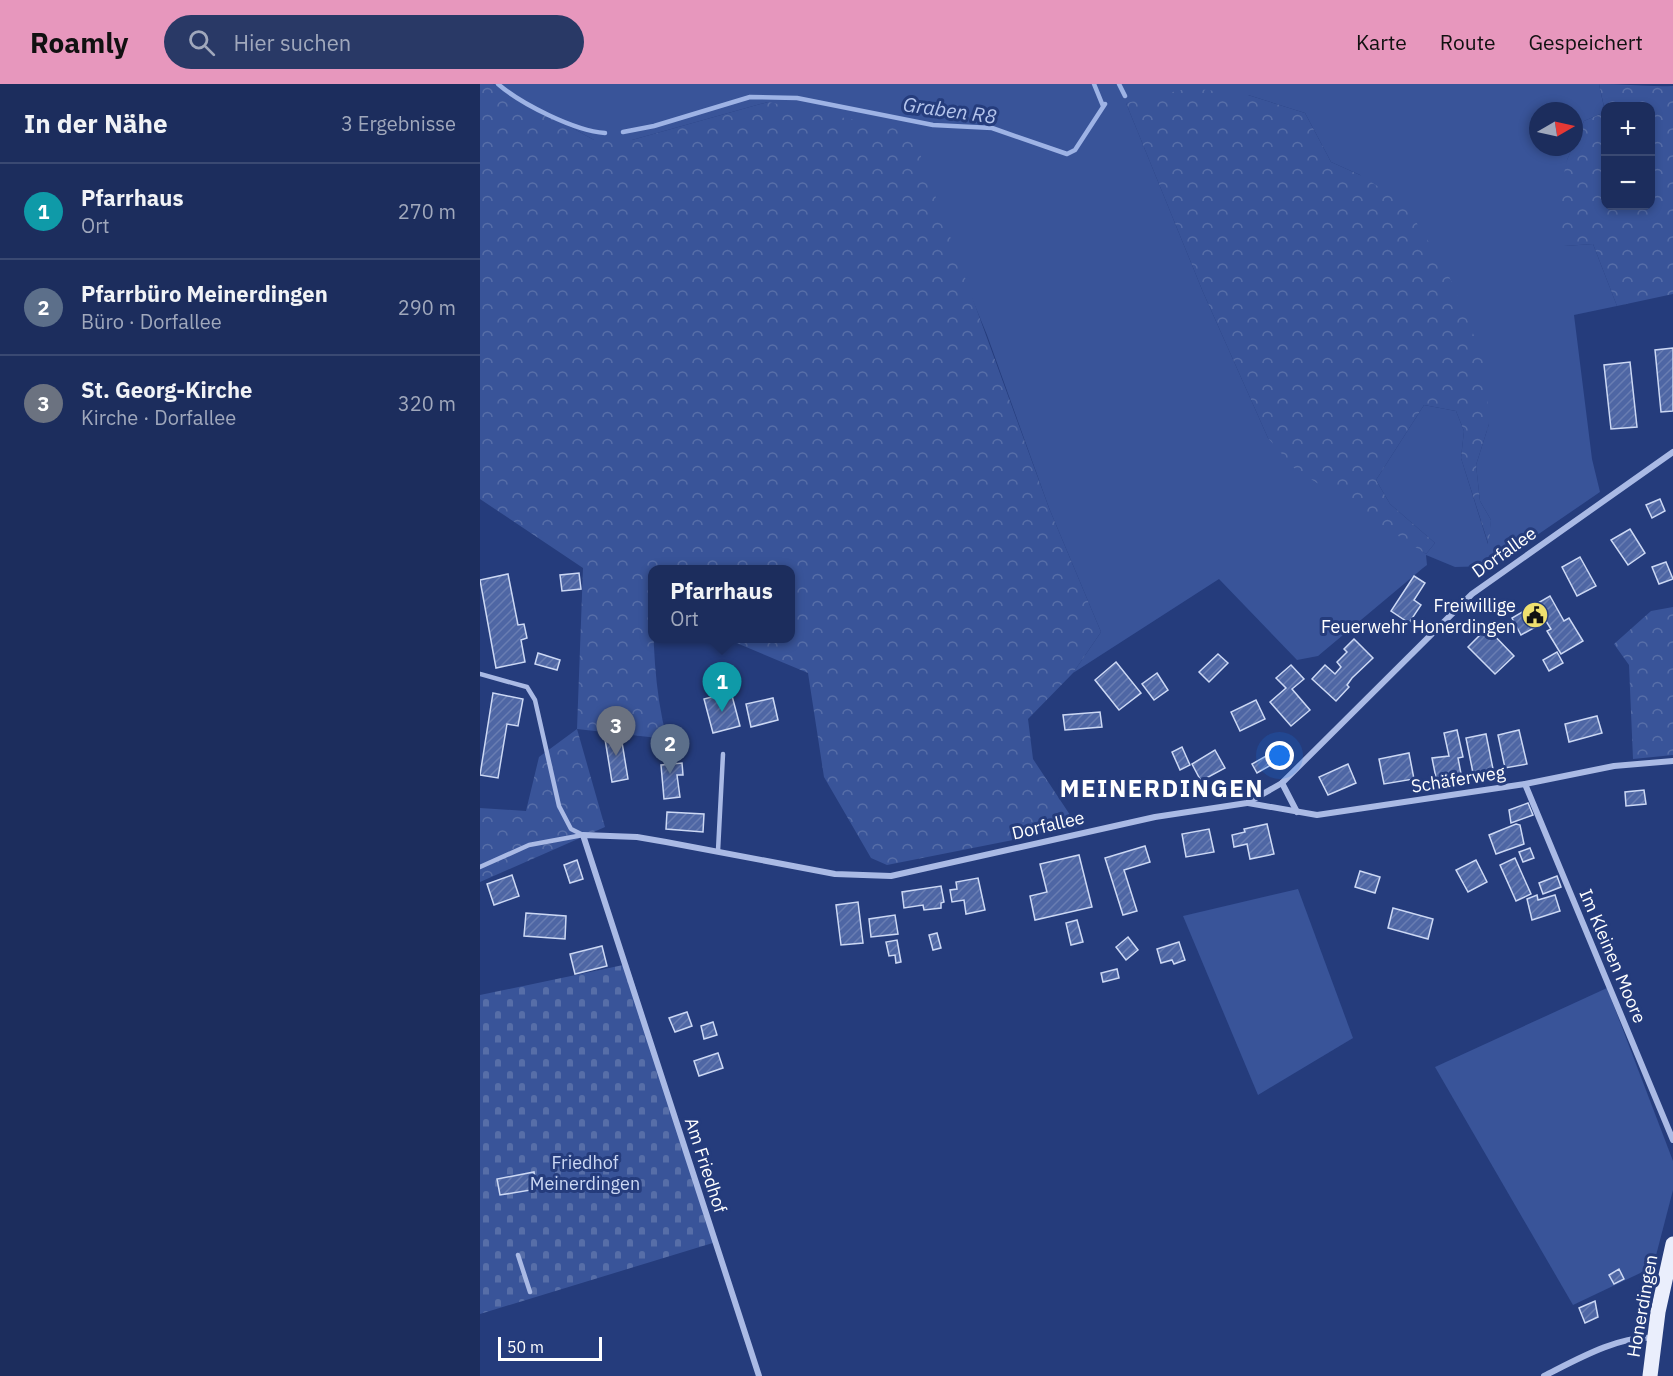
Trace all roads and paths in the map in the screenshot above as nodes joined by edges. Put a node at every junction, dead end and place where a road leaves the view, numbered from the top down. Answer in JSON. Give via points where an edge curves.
{"nodes":[{"id":1,"x":1673,"y":452,"type":"edge"},
{"id":2,"x":480,"y":674,"type":"edge"},
{"id":3,"x":723,"y":754,"type":"dead end"},
{"id":4,"x":1673,"y":761,"type":"edge"},
{"id":5,"x":1282,"y":783,"type":"junction"},
{"id":6,"x":1525,"y":784,"type":"junction"},
{"id":7,"x":1247,"y":803,"type":"junction"},
{"id":8,"x":1297,"y":812,"type":"junction"},
{"id":9,"x":583,"y":835,"type":"junction"},
{"id":10,"x":718,"y":851,"type":"junction"},
{"id":11,"x":480,"y":867,"type":"edge"},
{"id":12,"x":1673,"y":1140,"type":"edge"},
{"id":13,"x":1673,"y":1244,"type":"edge"},
{"id":14,"x":518,"y":1255,"type":"dead end"},
{"id":15,"x":530,"y":1292,"type":"dead end"},
{"id":16,"x":1654,"y":1338,"type":"junction"},
{"id":17,"x":759,"y":1376,"type":"edge"},
{"id":18,"x":1544,"y":1376,"type":"edge"},
{"id":19,"x":1650,"y":1376,"type":"edge"}],
"edges":[{"from":1,"to":5,"type":"street","name":"Dorfallee","via":[[1472,594]]},
{"from":2,"to":9,"type":"lane","via":[[527,687],[531,693],[559,806],[571,829]]},
{"from":3,"to":10,"type":"lane"},
{"from":4,"to":6,"type":"street","name":"Schäferweg","via":[[1614,766]]},
{"from":5,"to":7,"type":"street","name":"Dorfallee"},
{"from":5,"to":8,"type":"street"},
{"from":6,"to":8,"type":"street","name":"Schäferweg","via":[[1317,815]]},
{"from":6,"to":12,"type":"street","name":"Im Kleinen Moore"},
{"from":7,"to":8,"type":"street","name":"Schäferweg"},
{"from":7,"to":10,"type":"street","name":"Dorfallee","via":[[1155,816],[891,876],[836,874]]},
{"from":9,"to":10,"type":"street","name":"Dorfallee","via":[[637,837]]},
{"from":9,"to":11,"type":"lane","via":[[529,845]]},
{"from":9,"to":17,"type":"street","name":"Am Friedhof"},
{"from":13,"to":16,"type":"main road","name":"Honerdingen"},
{"from":14,"to":15,"type":"lane"},
{"from":16,"to":18,"type":"street","via":[[1642,1337],[1593,1352]]},
{"from":16,"to":19,"type":"main road","name":"Honerdingen"}]}
